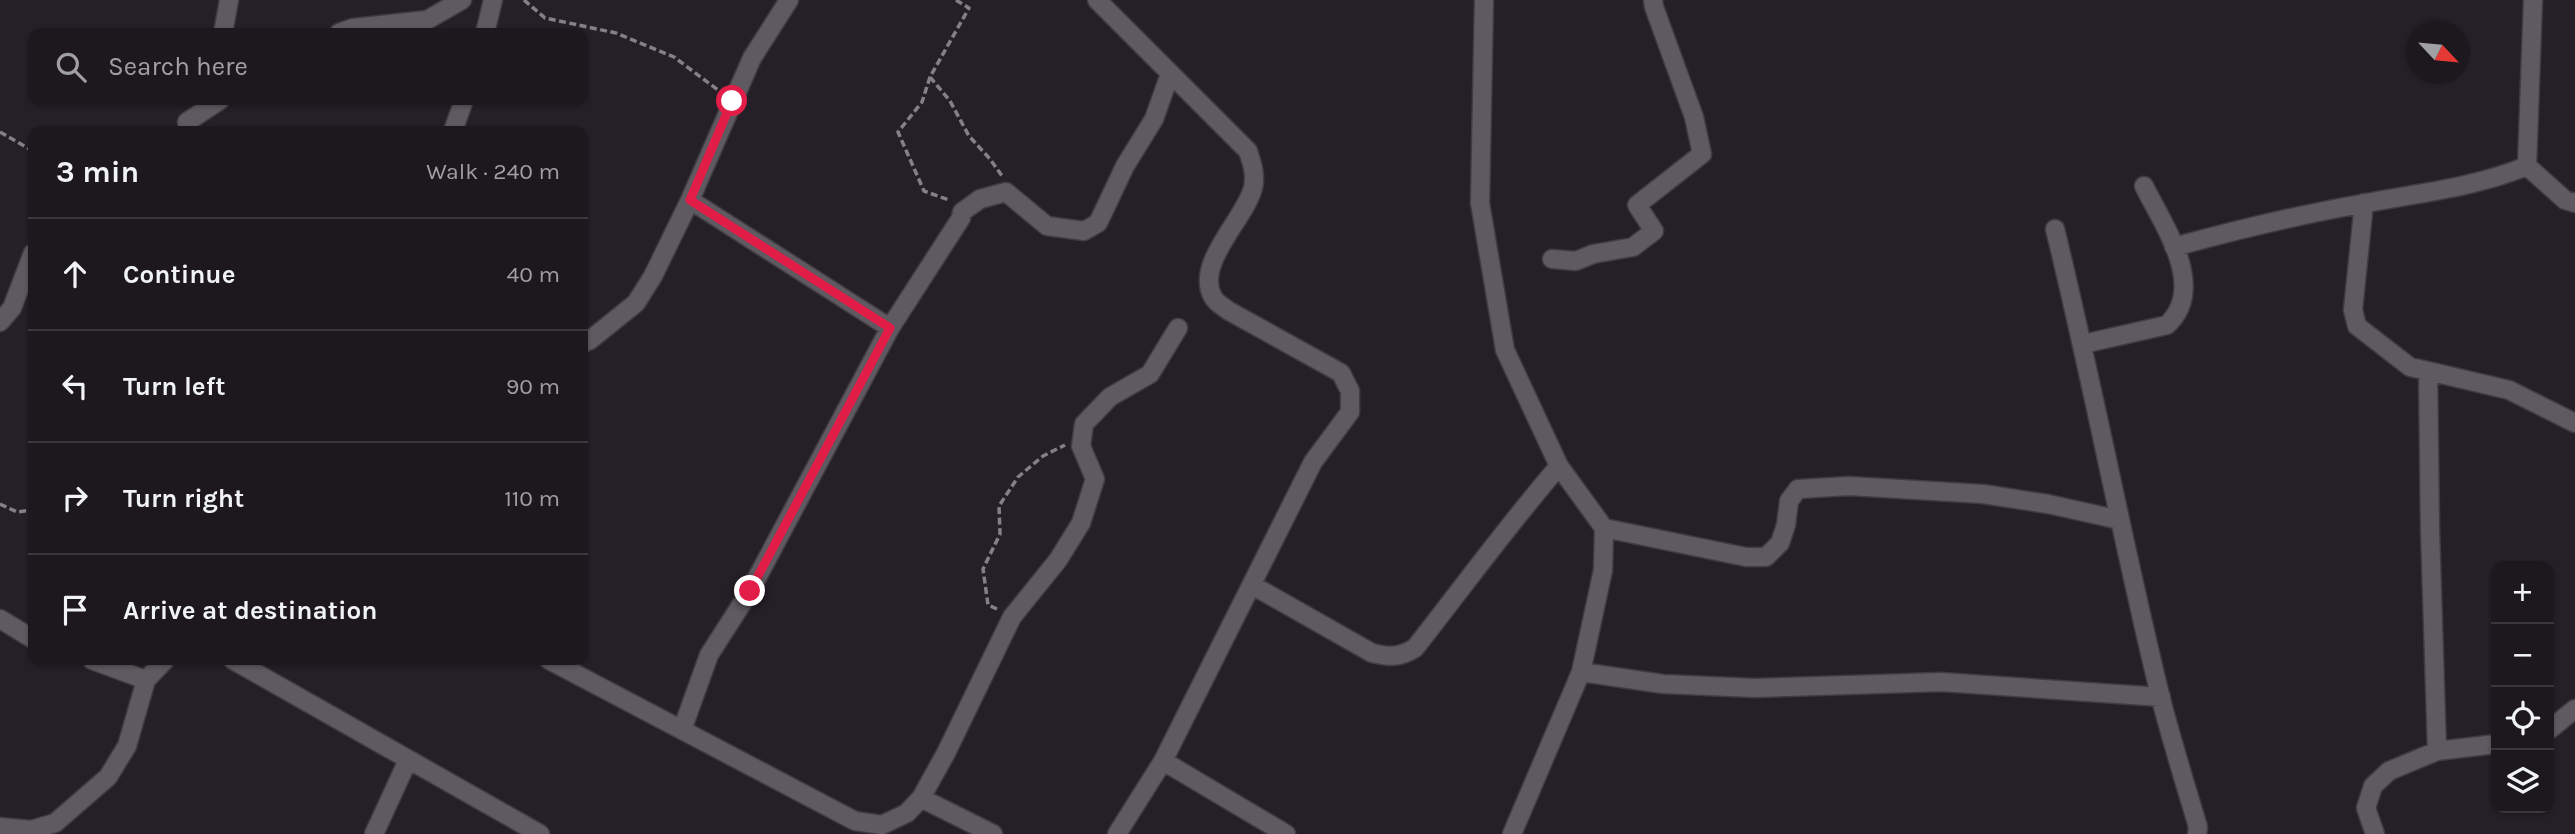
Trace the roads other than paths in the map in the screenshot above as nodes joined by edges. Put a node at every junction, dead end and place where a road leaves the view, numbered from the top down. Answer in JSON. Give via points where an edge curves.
{"nodes":[{"id":1,"x":229,"y":0,"type":"edge"},
{"id":2,"x":461,"y":0,"type":"edge"},
{"id":3,"x":493,"y":0,"type":"edge"},
{"id":4,"x":789,"y":0,"type":"edge"},
{"id":5,"x":1097,"y":0,"type":"edge"},
{"id":6,"x":1484,"y":0,"type":"edge"},
{"id":7,"x":1653,"y":0,"type":"edge"},
{"id":8,"x":2533,"y":0,"type":"edge"},
{"id":9,"x":224,"y":28,"type":"edge"},
{"id":10,"x":352,"y":28,"type":"edge"},
{"id":11,"x":486,"y":28,"type":"edge"},
{"id":12,"x":1170,"y":74,"type":"junction"},
{"id":13,"x":195,"y":105,"type":"edge"},
{"id":14,"x":213,"y":105,"type":"edge"},
{"id":15,"x":462,"y":105,"type":"edge"},
{"id":16,"x":182,"y":126,"type":"edge"},
{"id":17,"x":455,"y":126,"type":"edge"},
{"id":18,"x":2527,"y":166,"type":"junction"},
{"id":19,"x":2144,"y":186,"type":"dead end"},
{"id":20,"x":690,"y":200,"type":"junction"},
{"id":21,"x":2364,"y":203,"type":"junction"},
{"id":22,"x":2575,"y":203,"type":"edge"},
{"id":23,"x":2055,"y":229,"type":"dead end"},
{"id":24,"x":2174,"y":247,"type":"junction"},
{"id":25,"x":1552,"y":259,"type":"dead end"},
{"id":26,"x":28,"y":266,"type":"edge"},
{"id":27,"x":0,"y":322,"type":"edge"},
{"id":28,"x":890,"y":328,"type":"junction"},
{"id":29,"x":1178,"y":328,"type":"dead end"},
{"id":30,"x":588,"y":341,"type":"edge"},
{"id":31,"x":2083,"y":344,"type":"junction"},
{"id":32,"x":2428,"y":371,"type":"junction"},
{"id":33,"x":2575,"y":423,"type":"edge"},
{"id":34,"x":1559,"y":466,"type":"junction"},
{"id":35,"x":2120,"y":520,"type":"junction"},
{"id":36,"x":1605,"y":528,"type":"junction"},
{"id":37,"x":1252,"y":585,"type":"junction"},
{"id":38,"x":0,"y":619,"type":"edge"},
{"id":39,"x":28,"y":636,"type":"edge"},
{"id":40,"x":106,"y":665,"type":"edge"},
{"id":41,"x":160,"y":665,"type":"edge"},
{"id":42,"x":242,"y":665,"type":"edge"},
{"id":43,"x":558,"y":665,"type":"edge"},
{"id":44,"x":1581,"y":672,"type":"junction"},
{"id":45,"x":146,"y":680,"type":"junction"},
{"id":46,"x":2161,"y":697,"type":"junction"},
{"id":47,"x":2575,"y":709,"type":"edge"},
{"id":48,"x":2554,"y":726,"type":"edge"},
{"id":49,"x":682,"y":730,"type":"junction"},
{"id":50,"x":2491,"y":745,"type":"edge"},
{"id":51,"x":2437,"y":751,"type":"junction"},
{"id":52,"x":408,"y":760,"type":"junction"},
{"id":53,"x":1163,"y":761,"type":"junction"},
{"id":54,"x":920,"y":797,"type":"junction"},
{"id":55,"x":0,"y":827,"type":"edge"},
{"id":56,"x":56,"y":828,"type":"edge"},
{"id":57,"x":374,"y":834,"type":"edge"},
{"id":58,"x":540,"y":834,"type":"edge"},
{"id":59,"x":993,"y":834,"type":"edge"},
{"id":60,"x":1116,"y":834,"type":"edge"},
{"id":61,"x":1286,"y":834,"type":"edge"},
{"id":62,"x":1512,"y":834,"type":"edge"},
{"id":63,"x":2197,"y":834,"type":"edge"},
{"id":64,"x":2375,"y":834,"type":"edge"}],
"edges":[{"from":1,"to":9,"type":"street"},
{"from":2,"to":10,"type":"street","via":[[427,20]]},
{"from":3,"to":11,"type":"street"},
{"from":4,"to":20,"type":"street","via":[[752,58]]},
{"from":5,"to":12,"type":"street"},
{"from":6,"to":34,"type":"street","via":[[1480,203],[1505,350]]},
{"from":7,"to":25,"type":"street","via":[[1694,117],[1702,154],[1637,205],[1654,231],[1633,247],[1576,261]]},
{"from":8,"to":18,"type":"street"},
{"from":12,"to":28,"type":"street","via":[[1154,119],[1098,223],[1084,231],[1047,226],[1006,192],[980,199],[962,212]]},
{"from":12,"to":37,"type":"street","via":[[1248,151],[1254,169],[1253,189],[1213,261],[1208,280],[1213,298],[1229,312],[1340,373],[1350,391],[1350,412],[1314,462]]},
{"from":13,"to":16,"type":"street"},
{"from":14,"to":16,"type":"street"},
{"from":15,"to":17,"type":"street"},
{"from":18,"to":21,"type":"street","via":[[2501,177],[2428,194]]},
{"from":18,"to":22,"type":"street","via":[[2565,200]]},
{"from":19,"to":24,"type":"street"},
{"from":20,"to":28,"type":"street"},
{"from":20,"to":30,"type":"street","via":[[636,303]]},
{"from":21,"to":24,"type":"street"},
{"from":21,"to":32,"type":"street","via":[[2353,310],[2357,326],[2410,367]]},
{"from":23,"to":31,"type":"street"},
{"from":24,"to":31,"type":"street","via":[[2185,280],[2177,316],[2167,325]]},
{"from":26,"to":27,"type":"street","via":[[12,308]]},
{"from":28,"to":49,"type":"street","via":[[750,591],[709,655]]},
{"from":29,"to":54,"type":"street","via":[[1150,374],[1110,397],[1084,424],[1081,446],[1095,479],[1082,523],[1012,617]]},
{"from":31,"to":35,"type":"street"},
{"from":32,"to":33,"type":"street","via":[[2509,390]]},
{"from":32,"to":51,"type":"street"},
{"from":34,"to":36,"type":"street"},
{"from":34,"to":37,"type":"street","via":[[1415,648],[1405,654],[1390,658],[1372,653]]},
{"from":35,"to":36,"type":"street","via":[[1983,494],[1812,486],[1798,489],[1789,501],[1780,543],[1766,556],[1746,557]]},
{"from":35,"to":46,"type":"street"},
{"from":36,"to":44,"type":"street","via":[[1603,570]]},
{"from":37,"to":53,"type":"street"},
{"from":38,"to":39,"type":"street"},
{"from":40,"to":45,"type":"street"},
{"from":41,"to":45,"type":"street"},
{"from":42,"to":52,"type":"street"},
{"from":43,"to":49,"type":"street"},
{"from":44,"to":46,"type":"street","via":[[1663,684],[1728,687],[1941,682]]},
{"from":44,"to":62,"type":"street"},
{"from":45,"to":56,"type":"street","via":[[127,746],[108,777]]},
{"from":46,"to":63,"type":"street"},
{"from":47,"to":48,"type":"street"},
{"from":49,"to":54,"type":"street","via":[[855,821],[882,825],[907,813]]},
{"from":50,"to":51,"type":"street"},
{"from":51,"to":64,"type":"street","via":[[2389,771],[2373,786],[2366,808]]},
{"from":52,"to":57,"type":"street"},
{"from":52,"to":58,"type":"street"},
{"from":53,"to":60,"type":"street"},
{"from":53,"to":61,"type":"street"},
{"from":54,"to":59,"type":"street"},
{"from":55,"to":56,"type":"street"}]}
